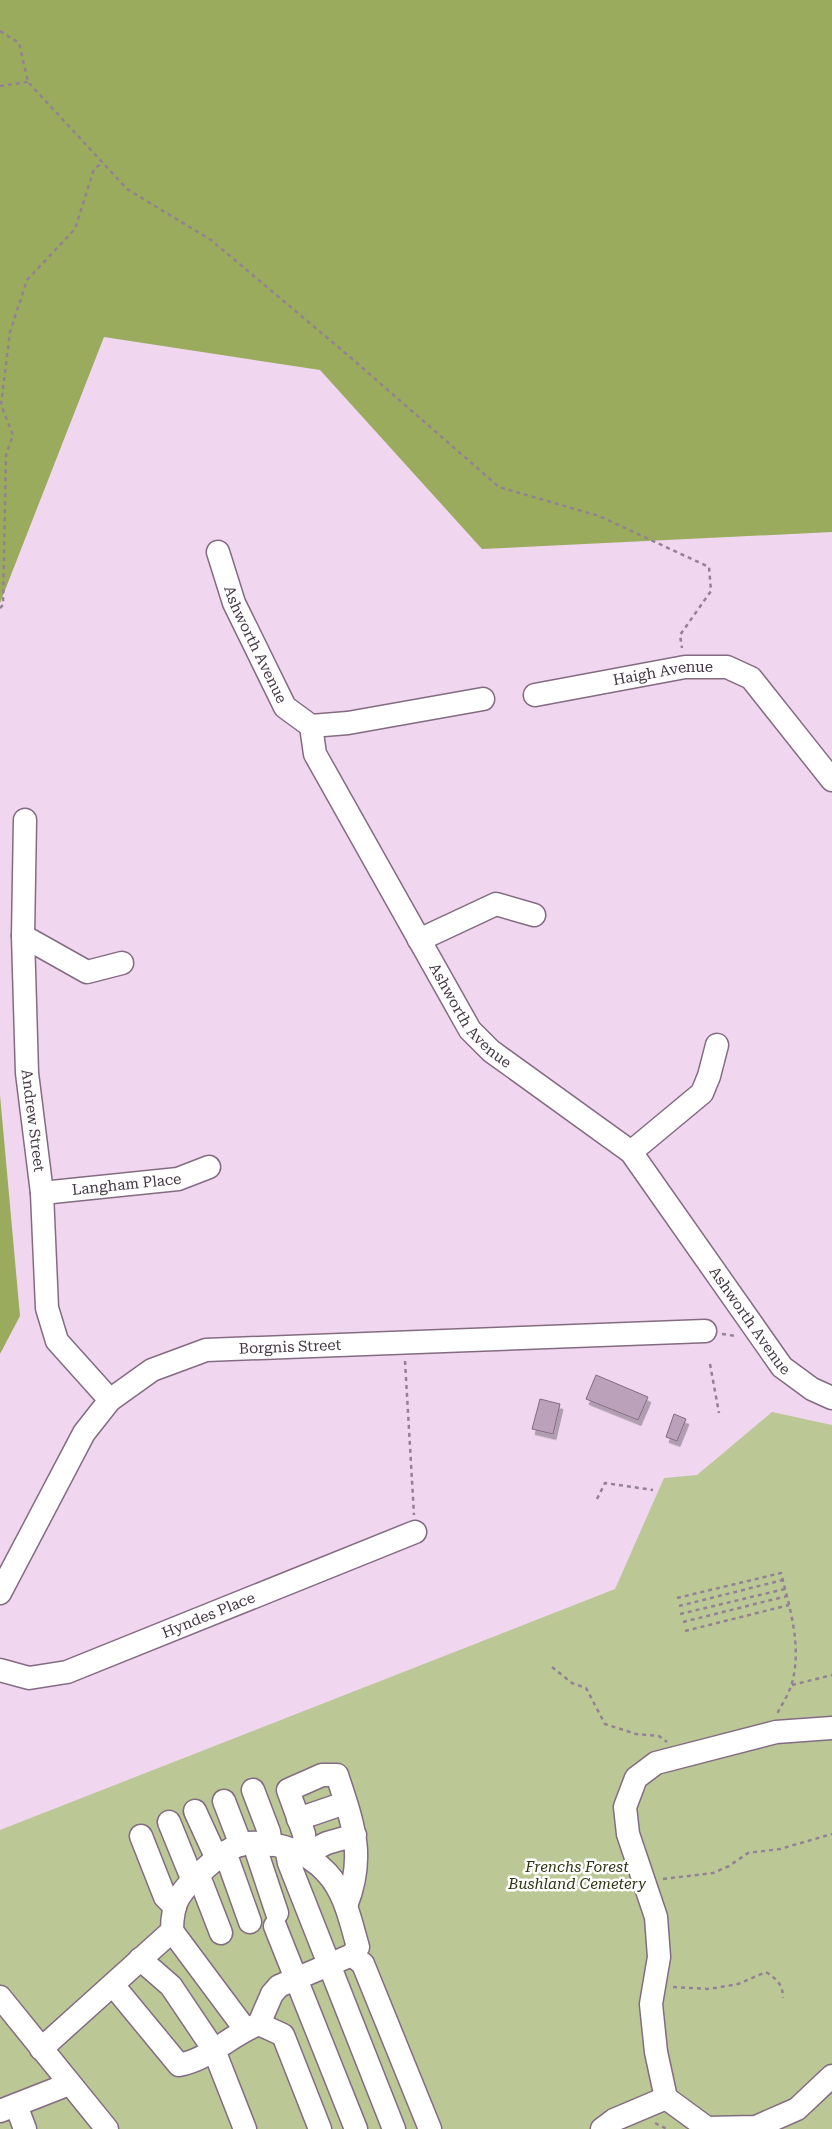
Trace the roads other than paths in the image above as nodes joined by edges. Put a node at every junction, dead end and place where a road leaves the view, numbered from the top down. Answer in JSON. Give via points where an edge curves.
{"nodes":[{"id":1,"x":218,"y":552,"type":"dead end"},
{"id":2,"x":534,"y":695,"type":"dead end"},
{"id":3,"x":482,"y":699,"type":"dead end"},
{"id":4,"x":311,"y":726,"type":"junction"},
{"id":5,"x":832,"y":780,"type":"edge"},
{"id":6,"x":25,"y":820,"type":"dead end"},
{"id":7,"x":534,"y":915,"type":"dead end"},
{"id":8,"x":22,"y":936,"type":"junction"},
{"id":9,"x":419,"y":940,"type":"junction"},
{"id":10,"x":122,"y":963,"type":"dead end"},
{"id":11,"x":717,"y":1045,"type":"dead end"},
{"id":12,"x":630,"y":1152,"type":"junction"},
{"id":13,"x":209,"y":1167,"type":"dead end"},
{"id":14,"x":42,"y":1193,"type":"junction"},
{"id":15,"x":705,"y":1332,"type":"road end"},
{"id":16,"x":832,"y":1398,"type":"edge"},
{"id":17,"x":110,"y":1400,"type":"junction"},
{"id":18,"x":415,"y":1532,"type":"road end"},
{"id":19,"x":0,"y":1593,"type":"edge"},
{"id":20,"x":0,"y":1670,"type":"edge"},
{"id":21,"x":832,"y":1728,"type":"edge"},
{"id":22,"x":254,"y":1790,"type":"dead end"},
{"id":23,"x":224,"y":1801,"type":"dead end"},
{"id":24,"x":346,"y":1802,"type":"junction"},
{"id":25,"x":195,"y":1811,"type":"dead end"},
{"id":26,"x":298,"y":1819,"type":"junction"},
{"id":27,"x":169,"y":1822,"type":"dead end"},
{"id":28,"x":355,"y":1835,"type":"junction"},
{"id":29,"x":140,"y":1836,"type":"dead end"},
{"id":30,"x":257,"y":1850,"type":"junction"},
{"id":31,"x":195,"y":1879,"type":"junction"},
{"id":32,"x":346,"y":1906,"type":"junction"},
{"id":33,"x":175,"y":1907,"type":"junction"},
{"id":34,"x":250,"y":1922,"type":"dead end"},
{"id":35,"x":172,"y":1931,"type":"junction"},
{"id":36,"x":221,"y":1933,"type":"dead end"},
{"id":37,"x":352,"y":1955,"type":"junction"},
{"id":38,"x":140,"y":1960,"type":"junction"},
{"id":39,"x":329,"y":1965,"type":"junction"},
{"id":40,"x":295,"y":1979,"type":"junction"},
{"id":41,"x":113,"y":1985,"type":"junction"},
{"id":42,"x":0,"y":1997,"type":"edge"},
{"id":43,"x":252,"y":2027,"type":"junction"},
{"id":44,"x":41,"y":2049,"type":"junction"},
{"id":45,"x":214,"y":2050,"type":"junction"},
{"id":46,"x":832,"y":2076,"type":"edge"},
{"id":47,"x":69,"y":2084,"type":"junction"},
{"id":48,"x":666,"y":2098,"type":"junction"},
{"id":49,"x":8,"y":2108,"type":"edge"},
{"id":50,"x":25,"y":2129,"type":"edge"},
{"id":51,"x":107,"y":2129,"type":"edge"},
{"id":52,"x":245,"y":2129,"type":"edge"},
{"id":53,"x":320,"y":2129,"type":"edge"},
{"id":54,"x":356,"y":2129,"type":"edge"},
{"id":55,"x":394,"y":2129,"type":"edge"},
{"id":56,"x":430,"y":2129,"type":"edge"},
{"id":57,"x":602,"y":2129,"type":"edge"}],
"edges":[{"from":1,"to":4,"type":"street","name":"Ashworth Avenue","via":[[234,603],[284,707]]},
{"from":2,"to":5,"type":"street","name":"Haigh Avenue","via":[[685,667],[727,667],[751,678]]},
{"from":3,"to":4,"type":"street","via":[[348,723]]},
{"from":4,"to":9,"type":"street","name":"Ashworth Avenue","via":[[315,754]]},
{"from":6,"to":8,"type":"street","name":"Andrew Street"},
{"from":7,"to":9,"type":"street","via":[[496,904]]},
{"from":8,"to":10,"type":"street","via":[[87,972]]},
{"from":8,"to":14,"type":"street","name":"Andrew Street","via":[[27,1073]]},
{"from":9,"to":12,"type":"street","name":"Ashworth Avenue","via":[[470,1030],[491,1051]]},
{"from":11,"to":12,"type":"street","via":[[702,1093]]},
{"from":12,"to":16,"type":"street","name":"Ashworth Avenue","via":[[782,1367],[812,1389]]},
{"from":13,"to":14,"type":"street","name":"Langham Place","via":[[178,1180]]},
{"from":14,"to":17,"type":"street","name":"Andrew Street","via":[[47,1308],[57,1341]]},
{"from":15,"to":17,"type":"street","name":"Borgnis Street","via":[[206,1350],[152,1370]]},
{"from":17,"to":19,"type":"street","name":"Borgnis Street","via":[[84,1433]]},
{"from":18,"to":20,"type":"street","name":"Hyndes Place","via":[[66,1672],[29,1678]]},
{"from":21,"to":48,"type":"street","via":[[776,1732],[656,1763],[636,1778],[625,1806],[628,1834],[656,1916],[659,1957],[651,2004],[656,2052]]},
{"from":22,"to":30,"type":"street","via":[[269,1832]]},
{"from":23,"to":30,"type":"street"},
{"from":24,"to":26,"type":"street"},
{"from":24,"to":26,"type":"street","via":[[337,1776],[322,1775],[288,1790]]},
{"from":24,"to":28,"type":"street"},
{"from":25,"to":30,"type":"street"},
{"from":26,"to":30,"type":"street","via":[[304,1834]]},
{"from":27,"to":31,"type":"street"},
{"from":28,"to":30,"type":"street","via":[[327,1842]]},
{"from":28,"to":32,"type":"street","via":[[354,1885]]},
{"from":29,"to":33,"type":"street","via":[[164,1897]]},
{"from":30,"to":31,"type":"street"},
{"from":30,"to":32,"type":"street","via":[[328,1874]]},
{"from":30,"to":34,"type":"street"},
{"from":30,"to":39,"type":"street","via":[[289,1863]]},
{"from":30,"to":40,"type":"street"},
{"from":31,"to":33,"type":"street"},
{"from":31,"to":36,"type":"street","via":[[202,1884]]},
{"from":32,"to":37,"type":"street","via":[[358,1947]]},
{"from":33,"to":35,"type":"street"},
{"from":35,"to":38,"type":"street"},
{"from":35,"to":43,"type":"street"},
{"from":37,"to":39,"type":"street"},
{"from":37,"to":56,"type":"street","via":[[363,1964]]},
{"from":38,"to":41,"type":"street"},
{"from":38,"to":45,"type":"street","via":[[171,1986]]},
{"from":39,"to":40,"type":"street"},
{"from":39,"to":55,"type":"street"},
{"from":40,"to":43,"type":"street","via":[[279,1986]]},
{"from":40,"to":54,"type":"street"},
{"from":41,"to":44,"type":"street"},
{"from":41,"to":45,"type":"street","via":[[179,2065],[196,2062]]},
{"from":42,"to":44,"type":"street"},
{"from":43,"to":45,"type":"street"},
{"from":43,"to":53,"type":"street","via":[[283,2035]]},
{"from":44,"to":47,"type":"street"},
{"from":45,"to":52,"type":"street"},
{"from":46,"to":48,"type":"street","via":[[797,2109],[756,2127],[707,2128]]},
{"from":47,"to":49,"type":"street"},
{"from":47,"to":51,"type":"street"},
{"from":48,"to":57,"type":"street","via":[[614,2120]]},
{"from":49,"to":50,"type":"street"}]}
